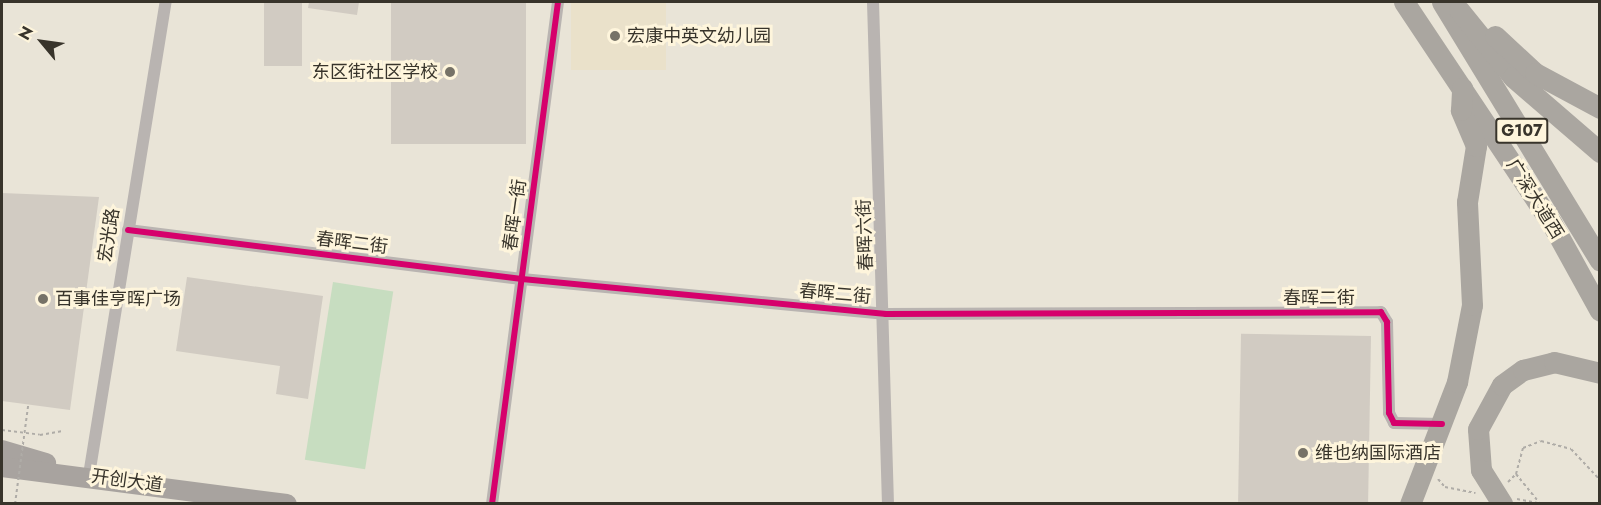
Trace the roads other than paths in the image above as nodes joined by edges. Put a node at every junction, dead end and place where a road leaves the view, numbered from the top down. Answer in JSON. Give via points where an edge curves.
{"nodes":[{"id":1,"x":166,"y":2,"type":"edge"},
{"id":2,"x":558,"y":2,"type":"edge"},
{"id":3,"x":873,"y":2,"type":"edge"},
{"id":4,"x":1404,"y":2,"type":"edge"},
{"id":5,"x":1442,"y":2,"type":"edge"},
{"id":6,"x":1450,"y":2,"type":"edge"},
{"id":7,"x":1463,"y":2,"type":"edge"},
{"id":8,"x":1462,"y":88,"type":"junction"},
{"id":9,"x":1599,"y":108,"type":"edge"},
{"id":10,"x":1599,"y":152,"type":"edge"},
{"id":11,"x":128,"y":230,"type":"junction"},
{"id":12,"x":1599,"y":261,"type":"edge"},
{"id":13,"x":522,"y":279,"type":"junction"},
{"id":14,"x":1599,"y":310,"type":"edge"},
{"id":15,"x":886,"y":314,"type":"junction"},
{"id":16,"x":1599,"y":373,"type":"edge"},
{"id":17,"x":1442,"y":424,"type":"junction"},
{"id":18,"x":2,"y":450,"type":"edge"},
{"id":19,"x":2,"y":467,"type":"edge"},
{"id":20,"x":89,"y":476,"type":"junction"},
{"id":21,"x":1503,"y":495,"type":"edge"},
{"id":22,"x":287,"y":504,"type":"edge"},
{"id":23,"x":492,"y":504,"type":"edge"},
{"id":24,"x":888,"y":504,"type":"edge"},
{"id":25,"x":1410,"y":504,"type":"edge"}],
"edges":[{"from":1,"to":11,"type":"street","name":"宏光路"},
{"from":2,"to":13,"type":"street","name":"春晖一街"},
{"from":3,"to":15,"type":"street","name":"春晖六街"},
{"from":4,"to":8,"type":"highway","name":"广深大道西","number":"G107"},
{"from":5,"to":12,"type":"highway","name":"广深大道西","number":"G107"},
{"from":6,"to":10,"type":"highway","via":[[1513,77]]},
{"from":7,"to":9,"type":"highway","via":[[1535,73]]},
{"from":8,"to":14,"type":"highway","name":"广深大道西","number":"G107","via":[[1552,224]]},
{"from":8,"to":17,"type":"highway","via":[[1461,110],[1476,146],[1467,202],[1473,305],[1468,343]]},
{"from":11,"to":13,"type":"street","name":"春晖二街"},
{"from":11,"to":20,"type":"street","name":"宏光路"},
{"from":13,"to":15,"type":"street","name":"春晖二街"},
{"from":13,"to":23,"type":"street","name":"春晖一街"},
{"from":15,"to":17,"type":"street","name":"春晖二街","via":[[1381,312],[1387,322],[1389,413],[1394,423]]},
{"from":15,"to":24,"type":"street","name":"春晖六街"},
{"from":16,"to":21,"type":"highway","bridge":true,"via":[[1554,362],[1512,376],[1494,394],[1481,418],[1481,470]]},
{"from":17,"to":25,"type":"highway"},
{"from":18,"to":20,"type":"main road"},
{"from":19,"to":20,"type":"main road","name":"开创大道"},
{"from":20,"to":22,"type":"main road","name":"开创大道"}]}
